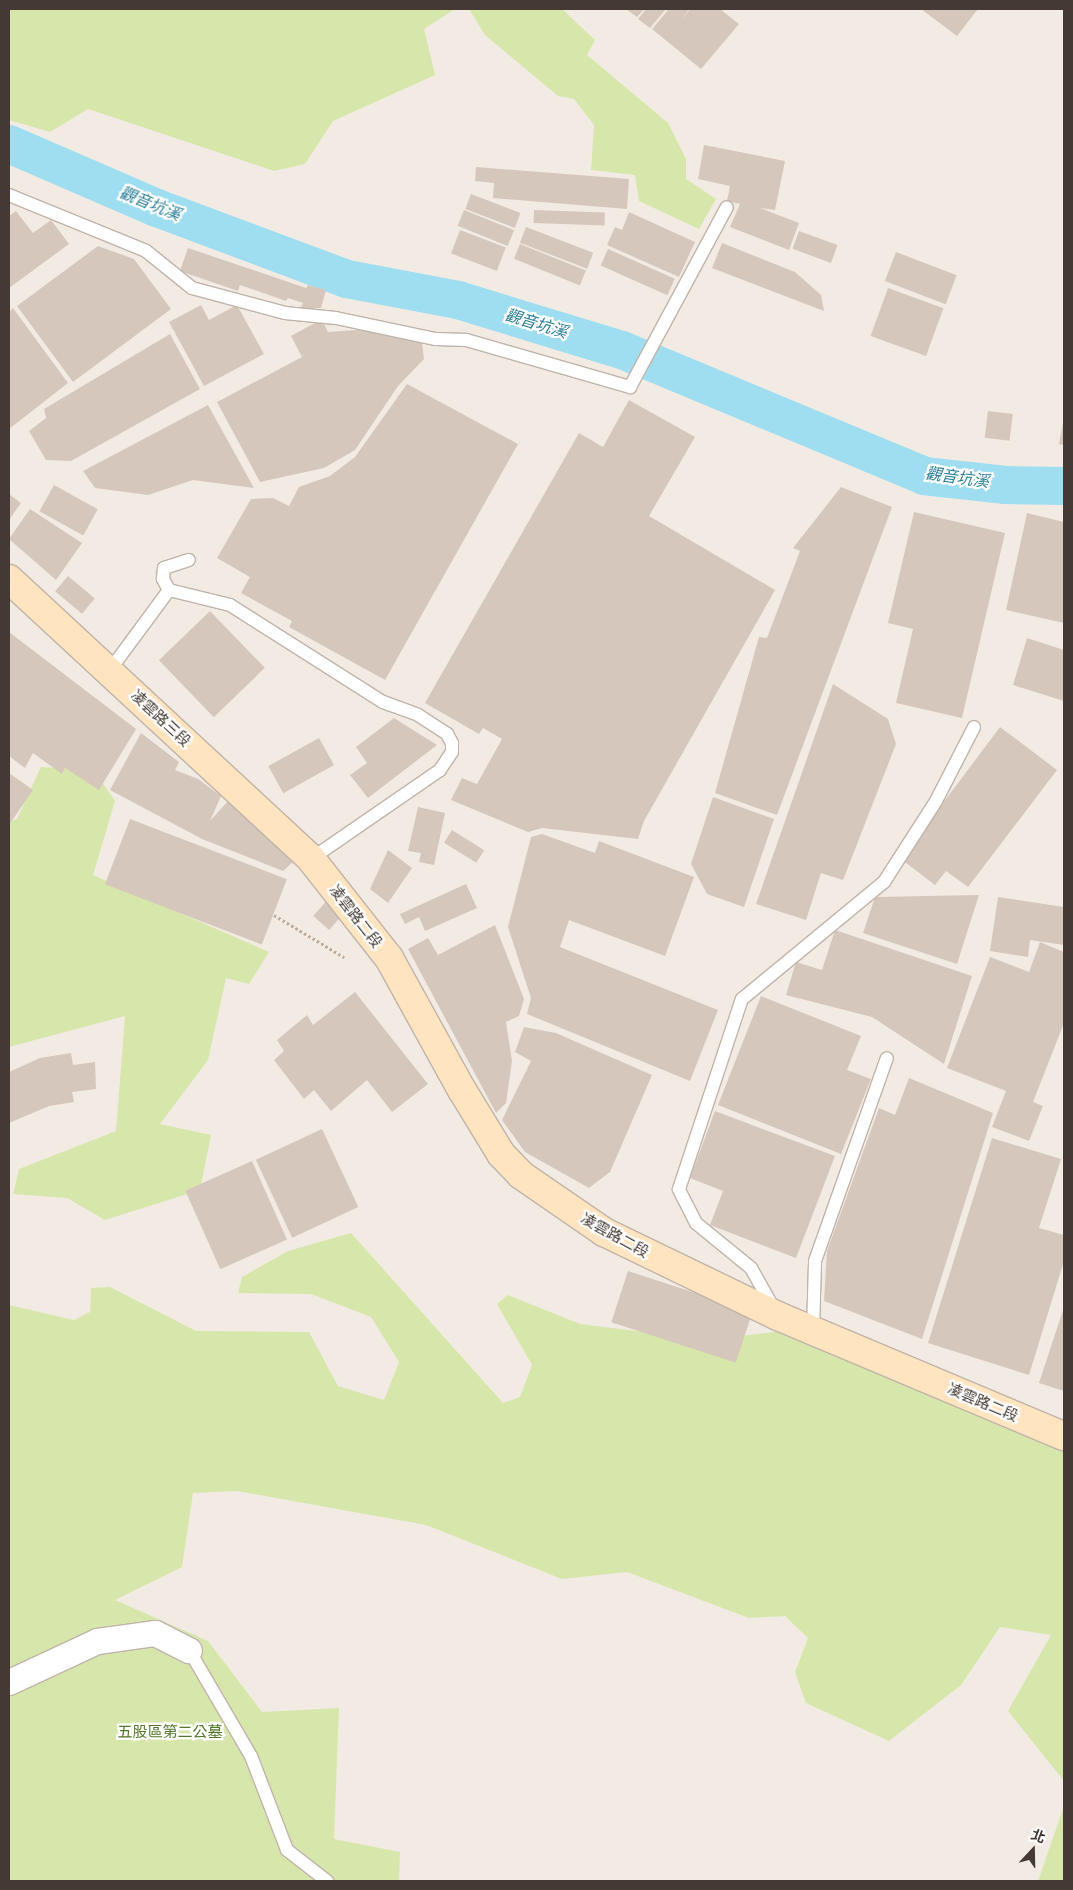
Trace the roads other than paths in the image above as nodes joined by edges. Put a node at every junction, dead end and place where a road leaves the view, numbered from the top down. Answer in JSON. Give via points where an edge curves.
{"nodes":[{"id":1,"x":9,"y":195,"type":"edge"},
{"id":2,"x":727,"y":207,"type":"dead end"},
{"id":3,"x":189,"y":560,"type":"dead end"},
{"id":4,"x":9,"y":579,"type":"edge"},
{"id":5,"x":170,"y":590,"type":"junction"},
{"id":6,"x":110,"y":670,"type":"junction"},
{"id":7,"x":974,"y":727,"type":"dead end"},
{"id":8,"x":311,"y":859,"type":"junction"},
{"id":9,"x":887,"y":1058,"type":"dead end"},
{"id":10,"x":778,"y":1316,"type":"junction"},
{"id":11,"x":813,"y":1330,"type":"junction"},
{"id":12,"x":1064,"y":1436,"type":"edge"},
{"id":13,"x":189,"y":1650,"type":"joint"},
{"id":14,"x":9,"y":1682,"type":"edge"},
{"id":15,"x":327,"y":1881,"type":"edge"}],
"edges":[{"from":1,"to":2,"type":"lane","via":[[146,250],[192,288],[284,313],[336,318],[436,339],[466,340],[630,387]]},
{"from":3,"to":5,"type":"lane","via":[[164,568],[163,579]]},
{"from":4,"to":6,"type":"street","name":"凌雲路三段"},
{"from":5,"to":6,"type":"lane"},
{"from":5,"to":8,"type":"lane","via":[[230,605],[383,702],[418,715],[447,734],[452,743],[452,752],[440,770]]},
{"from":6,"to":8,"type":"street","name":"凌雲路三段"},
{"from":7,"to":10,"type":"lane","via":[[936,801],[884,882],[742,999],[679,1189],[696,1223],[751,1268]]},
{"from":8,"to":10,"type":"street","name":"凌雲路二段","via":[[389,958],[501,1154],[521,1175],[604,1232]]},
{"from":9,"to":11,"type":"lane","via":[[815,1261]]},
{"from":10,"to":11,"type":"street","name":"凌雲路二段"},
{"from":11,"to":12,"type":"street","name":"凌雲路二段"},
{"from":13,"to":14,"type":"street","via":[[156,1633],[97,1641]]},
{"from":13,"to":15,"type":"lane","via":[[251,1756],[287,1850]]}]}
